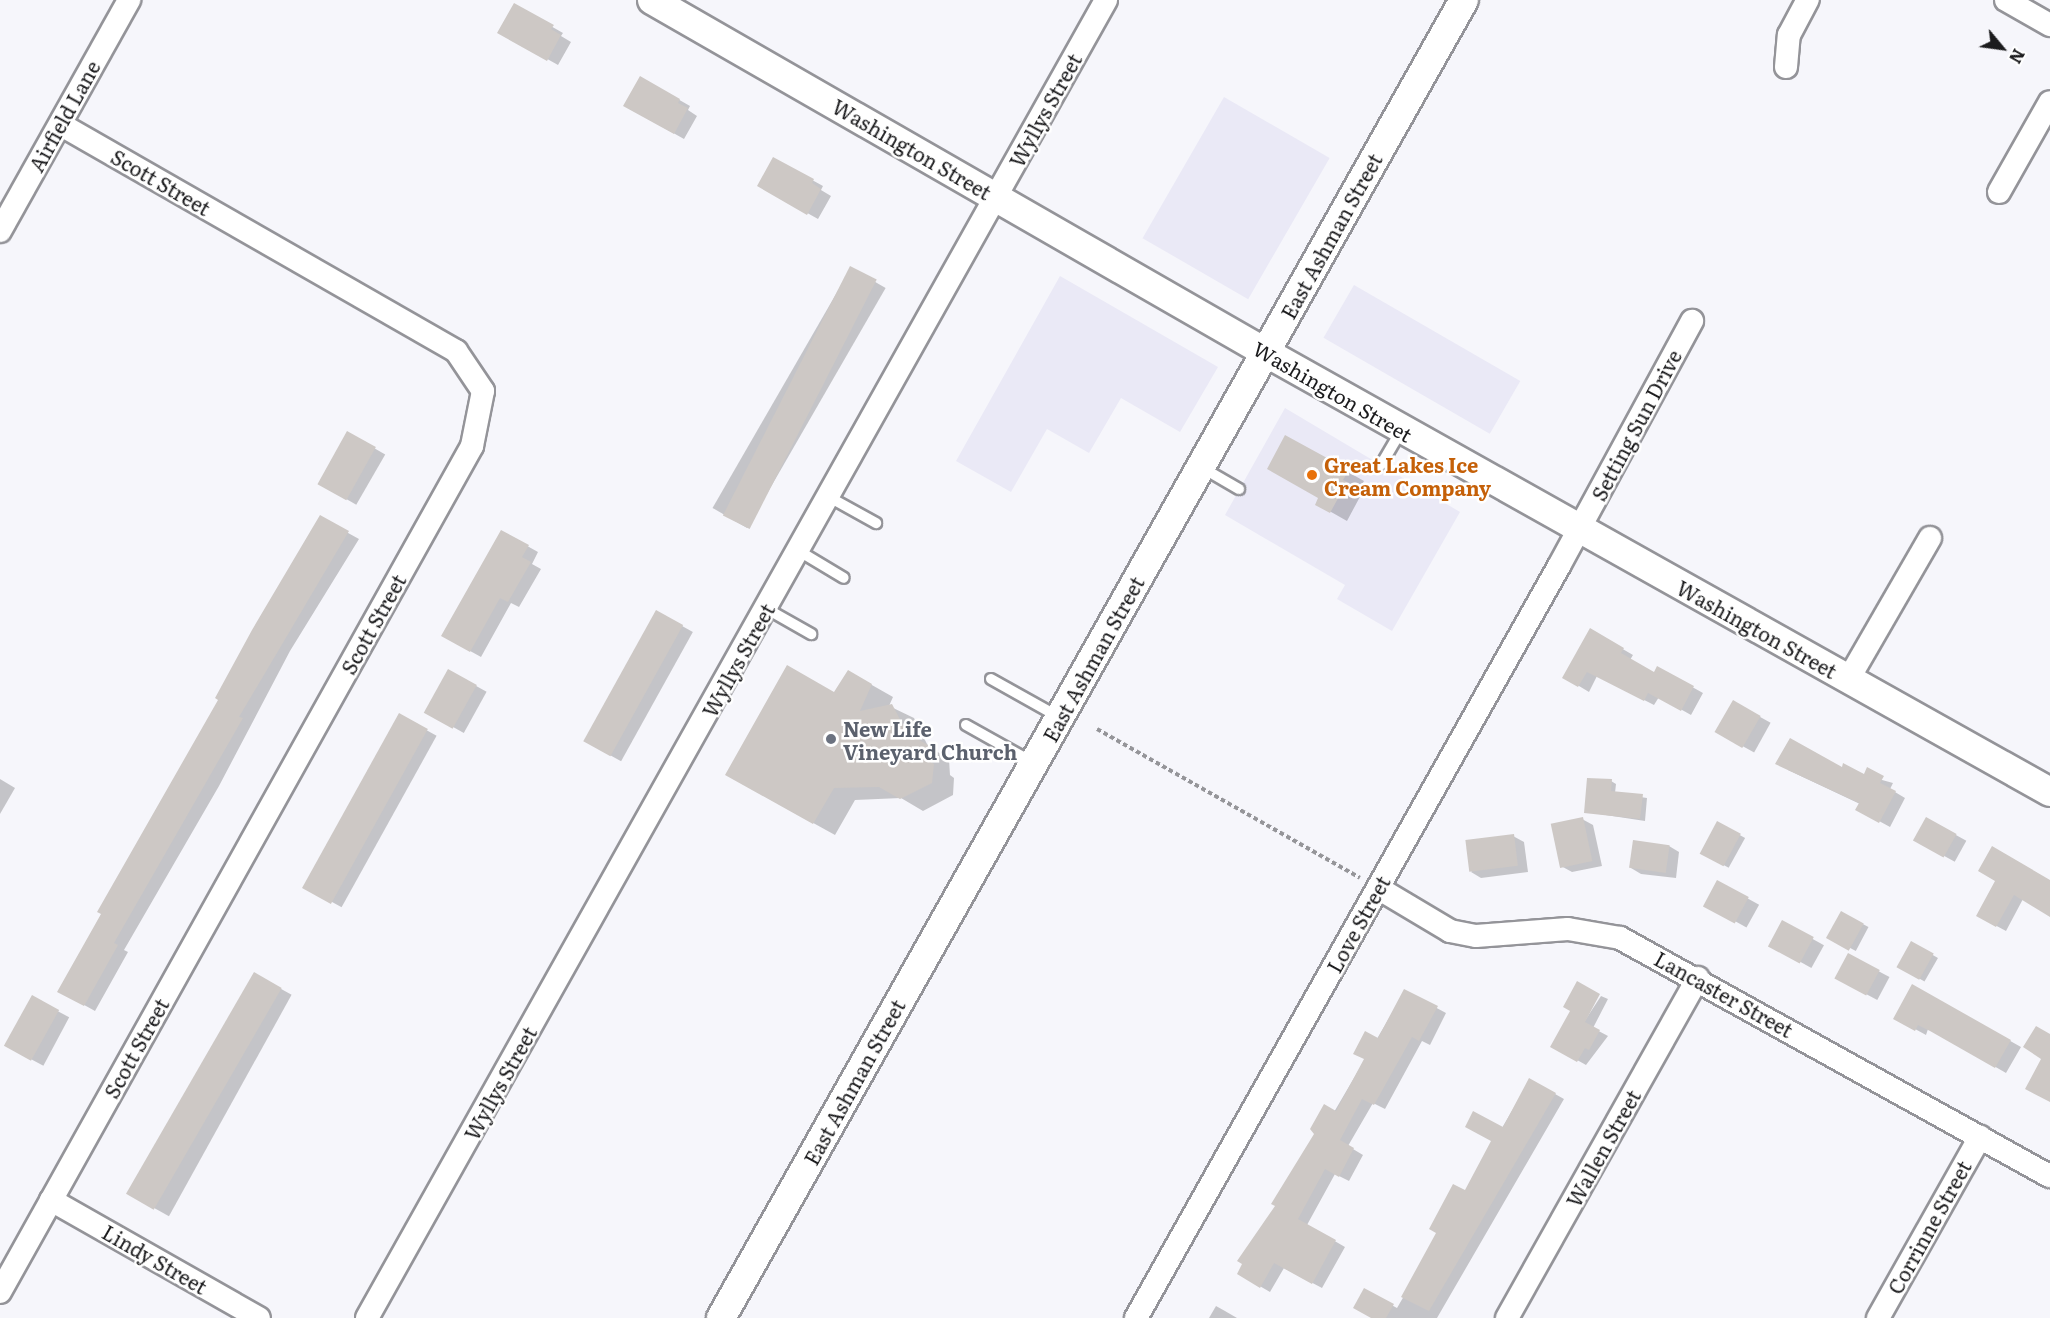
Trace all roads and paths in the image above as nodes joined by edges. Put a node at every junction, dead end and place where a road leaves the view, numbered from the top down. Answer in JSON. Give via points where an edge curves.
{"nodes":[{"id":1,"x":129,"y":0,"type":"edge"},
{"id":2,"x":652,"y":0,"type":"edge"},
{"id":3,"x":1106,"y":0,"type":"edge"},
{"id":4,"x":1464,"y":0,"type":"edge"},
{"id":5,"x":1808,"y":0,"type":"edge"},
{"id":6,"x":2006,"y":0,"type":"edge"},
{"id":7,"x":2050,"y":25,"type":"edge"},
{"id":8,"x":1786,"y":67,"type":"dead end"},
{"id":9,"x":2050,"y":102,"type":"edge"},
{"id":10,"x":60,"y":124,"type":"junction"},
{"id":11,"x":1999,"y":192,"type":"dead end"},
{"id":12,"x":996,"y":197,"type":"junction"},
{"id":13,"x":0,"y":231,"type":"edge"},
{"id":14,"x":1692,"y":321,"type":"dead end"},
{"id":15,"x":1265,"y":352,"type":"junction"},
{"id":16,"x":1402,"y":429,"type":"junction"},
{"id":17,"x":1381,"y":465,"type":"dead end"},
{"id":18,"x":1201,"y":467,"type":"junction"},
{"id":19,"x":1239,"y":489,"type":"dead end"},
{"id":20,"x":829,"y":497,"type":"junction"},
{"id":21,"x":876,"y":523,"type":"dead end"},
{"id":22,"x":1579,"y":530,"type":"junction"},
{"id":23,"x":1930,"y":538,"type":"dead end"},
{"id":24,"x":799,"y":551,"type":"junction"},
{"id":25,"x":844,"y":578,"type":"dead end"},
{"id":26,"x":767,"y":609,"type":"junction"},
{"id":27,"x":811,"y":634,"type":"dead end"},
{"id":28,"x":991,"y":679,"type":"dead end"},
{"id":29,"x":1848,"y":680,"type":"junction"},
{"id":30,"x":1060,"y":717,"type":"junction"},
{"id":31,"x":966,"y":725,"type":"dead end"},
{"id":32,"x":1097,"y":729,"type":"dead end"},
{"id":33,"x":1034,"y":763,"type":"junction"},
{"id":34,"x":2050,"y":792,"type":"edge"},
{"id":35,"x":1378,"y":888,"type":"junction"},
{"id":36,"x":1698,"y":978,"type":"junction"},
{"id":37,"x":1980,"y":1137,"type":"junction"},
{"id":38,"x":2050,"y":1176,"type":"edge"},
{"id":39,"x":51,"y":1200,"type":"junction"},
{"id":40,"x":0,"y":1292,"type":"edge"},
{"id":41,"x":259,"y":1318,"type":"edge"},
{"id":42,"x":367,"y":1318,"type":"edge"},
{"id":43,"x":721,"y":1318,"type":"edge"},
{"id":44,"x":1136,"y":1318,"type":"edge"},
{"id":45,"x":1507,"y":1318,"type":"edge"},
{"id":46,"x":1878,"y":1318,"type":"edge"}],
"edges":[{"from":1,"to":10,"type":"street","name":"Airfield Lane"},
{"from":2,"to":12,"type":"street","name":"Washington Street"},
{"from":3,"to":12,"type":"street","name":"Wyllys Street"},
{"from":4,"to":15,"type":"street","name":"East Ashman Street"},
{"from":5,"to":8,"type":"street","via":[[1789,35]]},
{"from":6,"to":7,"type":"street"},
{"from":9,"to":11,"type":"street"},
{"from":10,"to":13,"type":"street","name":"Airfield Lane"},
{"from":10,"to":39,"type":"street","name":"Scott Street","via":[[456,351],[483,391],[472,446]]},
{"from":12,"to":15,"type":"street","name":"Washington Street"},
{"from":12,"to":20,"type":"street","name":"Wyllys Street"},
{"from":14,"to":22,"type":"street","name":"Setting Sun Drive"},
{"from":15,"to":16,"type":"street","name":"Washington Street"},
{"from":15,"to":18,"type":"street","name":"East Ashman Street"},
{"from":16,"to":17,"type":"lane"},
{"from":16,"to":22,"type":"street","name":"Washington Street"},
{"from":18,"to":19,"type":"lane"},
{"from":18,"to":30,"type":"street","name":"East Ashman Street"},
{"from":20,"to":21,"type":"lane"},
{"from":20,"to":24,"type":"street","name":"Wyllys Street"},
{"from":22,"to":29,"type":"street","name":"Washington Street"},
{"from":22,"to":35,"type":"street","name":"Love Street"},
{"from":23,"to":29,"type":"street"},
{"from":24,"to":25,"type":"lane"},
{"from":24,"to":26,"type":"street","name":"Wyllys Street"},
{"from":26,"to":27,"type":"lane"},
{"from":26,"to":42,"type":"street","name":"Wyllys Street"},
{"from":28,"to":30,"type":"lane"},
{"from":29,"to":34,"type":"street","name":"Washington Street"},
{"from":30,"to":33,"type":"street","name":"East Ashman Street"},
{"from":31,"to":33,"type":"lane"},
{"from":32,"to":35,"type":"path"},
{"from":33,"to":43,"type":"street","name":"East Ashman Street"},
{"from":35,"to":36,"type":"street","name":"Lancaster Street","via":[[1450,931],[1498,938],[1568,929],[1594,931],[1620,938]]},
{"from":35,"to":44,"type":"street","name":"Love Street"},
{"from":36,"to":37,"type":"street","name":"Lancaster Street"},
{"from":36,"to":45,"type":"street","name":"Wallen Street"},
{"from":37,"to":38,"type":"street","name":"Lancaster Street"},
{"from":37,"to":46,"type":"street","name":"Corrinne Street"},
{"from":39,"to":40,"type":"street","name":"Scott Street"},
{"from":39,"to":41,"type":"street","name":"Lindy Street"}]}
